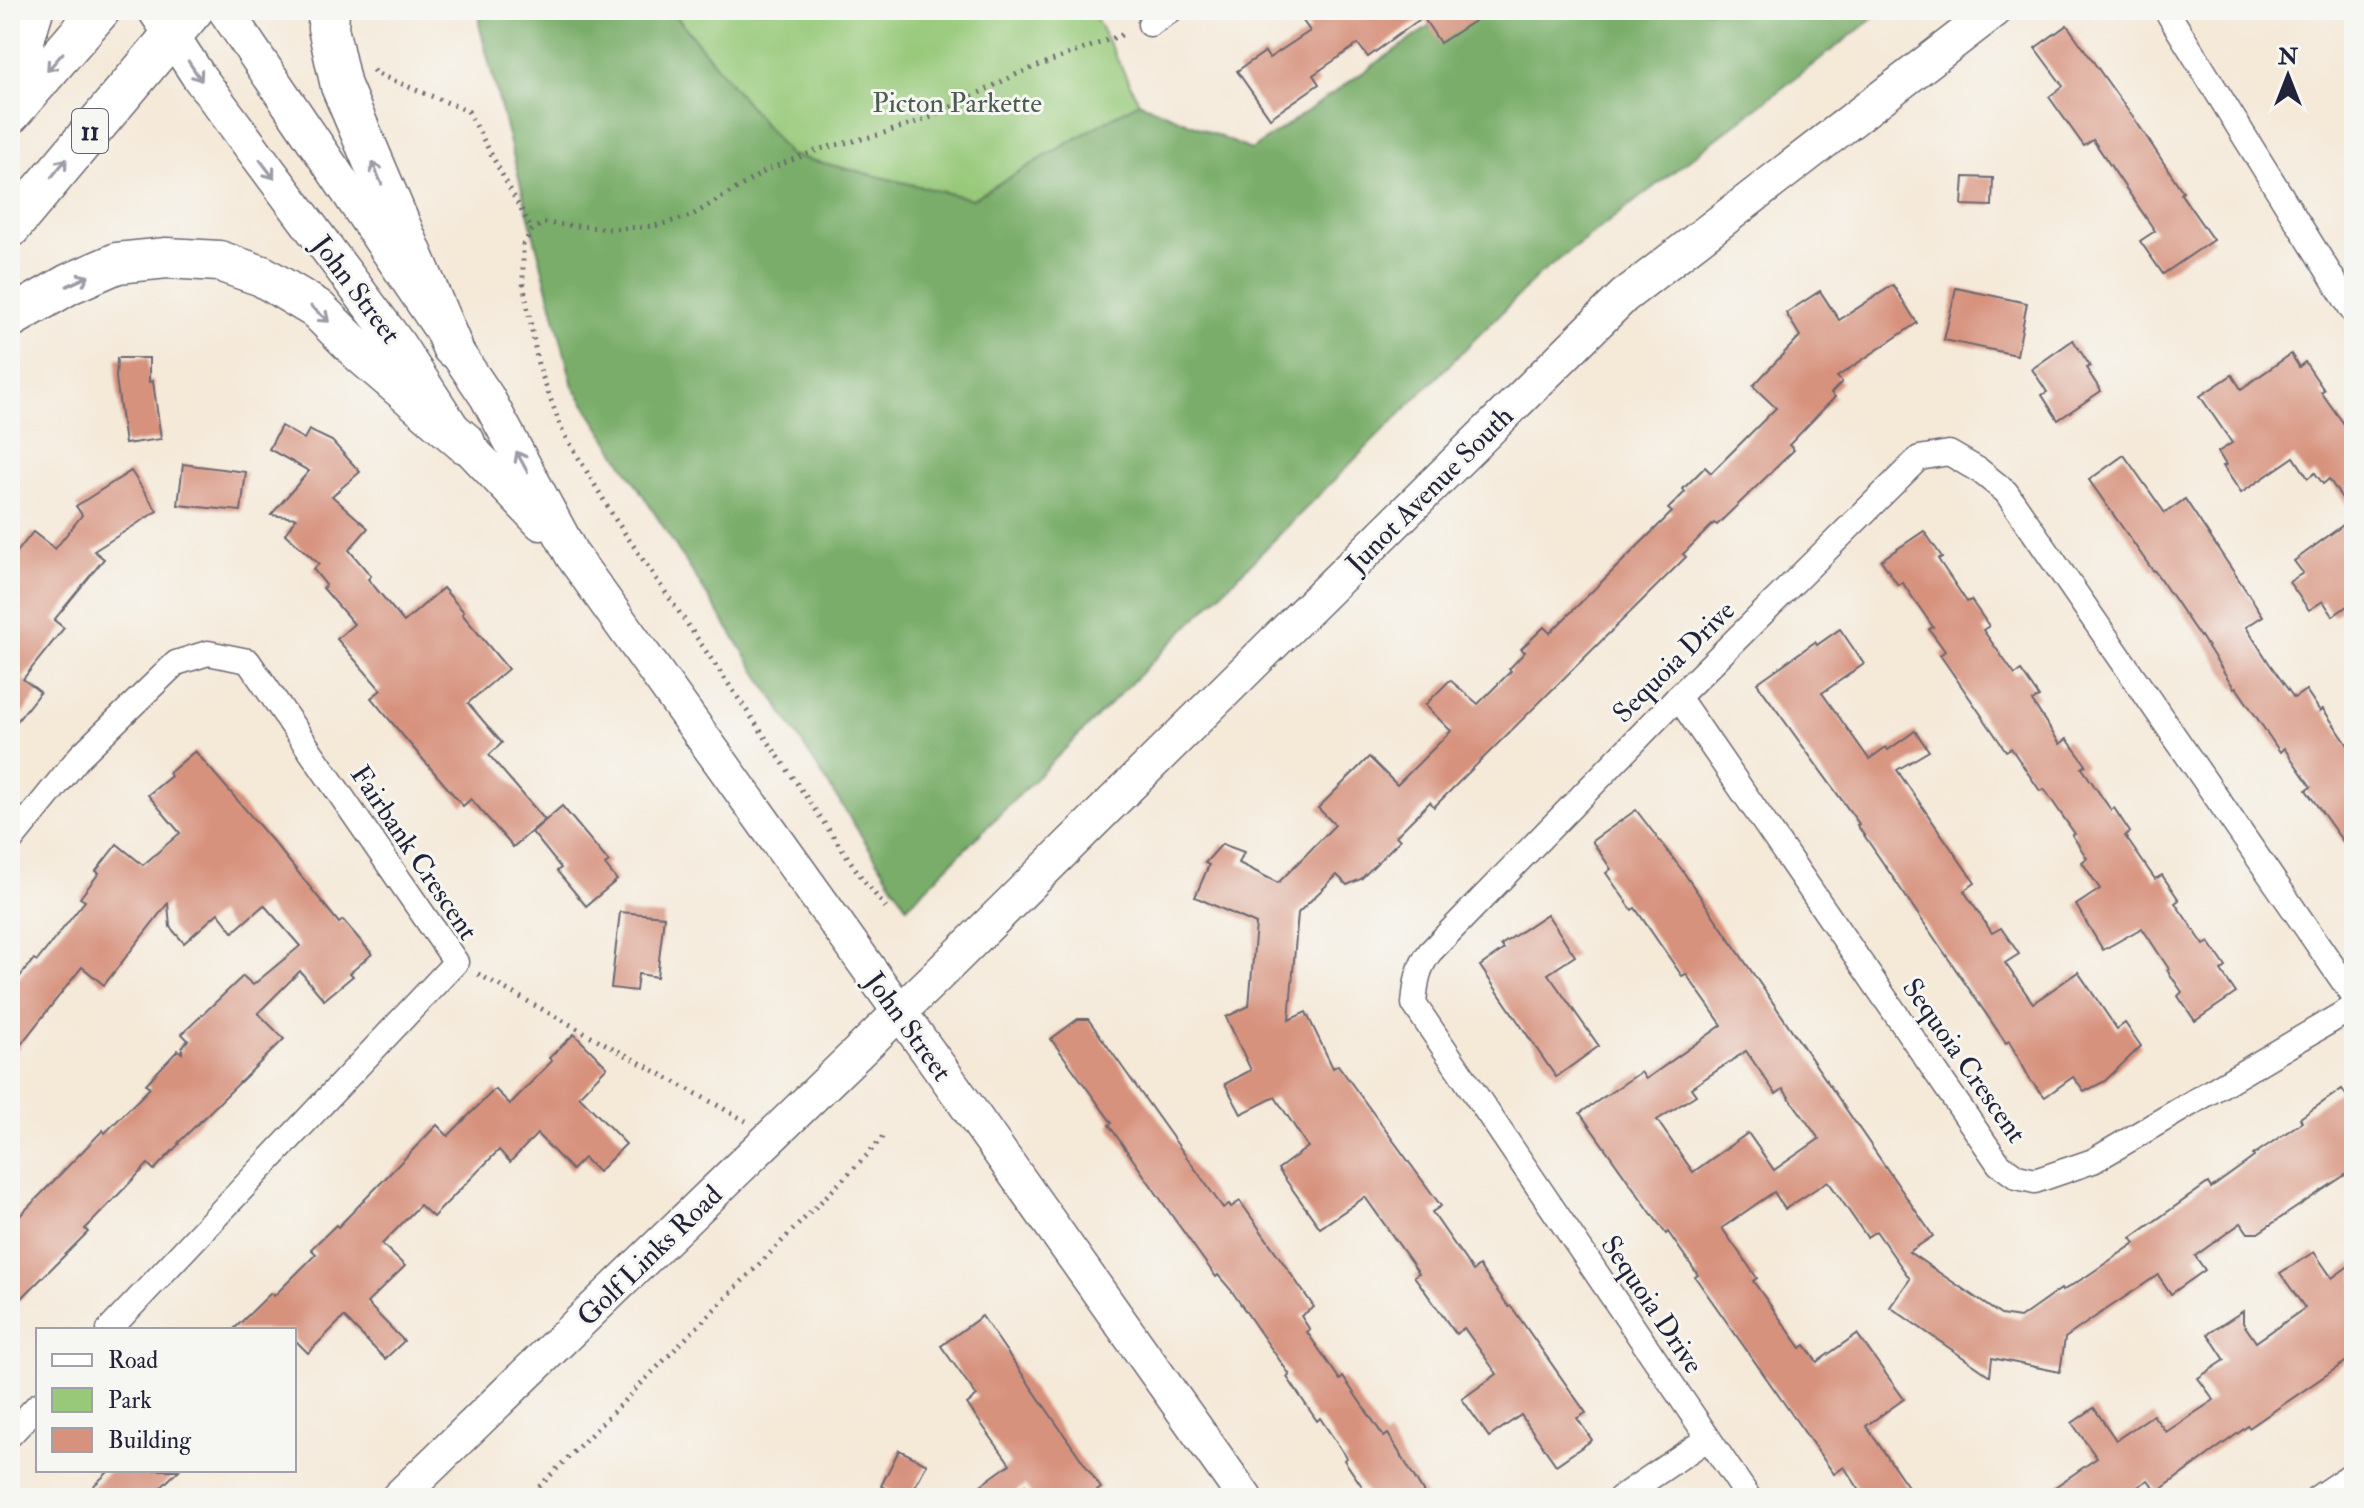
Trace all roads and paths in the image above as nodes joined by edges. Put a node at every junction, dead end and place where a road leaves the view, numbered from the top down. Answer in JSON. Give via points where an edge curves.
{"nodes":[{"id":1,"x":33,"y":10,"type":"edge"},
{"id":2,"x":100,"y":10,"type":"edge"},
{"id":3,"x":225,"y":10,"type":"edge"},
{"id":4,"x":329,"y":10,"type":"edge"},
{"id":5,"x":1171,"y":10,"type":"edge"},
{"id":6,"x":1995,"y":10,"type":"edge"},
{"id":7,"x":2166,"y":10,"type":"edge"},
{"id":8,"x":173,"y":18,"type":"edge"},
{"id":9,"x":1150,"y":24,"type":"joint"},
{"id":10,"x":370,"y":64,"type":"dead end"},
{"id":11,"x":10,"y":66,"type":"edge"},
{"id":12,"x":10,"y":114,"type":"edge"},
{"id":13,"x":10,"y":228,"type":"edge"},
{"id":14,"x":532,"y":230,"type":"junction"},
{"id":15,"x":2354,"y":313,"type":"edge"},
{"id":16,"x":10,"y":318,"type":"edge"},
{"id":17,"x":452,"y":347,"type":"junction"},
{"id":18,"x":465,"y":443,"type":"junction"},
{"id":19,"x":572,"y":555,"type":"junction"},
{"id":20,"x":1678,"y":697,"type":"junction"},
{"id":21,"x":10,"y":842,"type":"edge"},
{"id":22,"x":886,"y":908,"type":"dead end"},
{"id":23,"x":456,"y":962,"type":"junction"},
{"id":24,"x":2354,"y":997,"type":"edge"},
{"id":25,"x":2354,"y":1007,"type":"edge"},
{"id":26,"x":899,"y":1011,"type":"junction"},
{"id":27,"x":884,"y":1135,"type":"dead end"},
{"id":28,"x":771,"y":1136,"type":"junction"},
{"id":29,"x":111,"y":1328,"type":"edge"},
{"id":30,"x":36,"y":1407,"type":"edge"},
{"id":31,"x":10,"y":1435,"type":"edge"},
{"id":32,"x":1707,"y":1439,"type":"junction"},
{"id":33,"x":2354,"y":1473,"type":"edge"},
{"id":34,"x":398,"y":1498,"type":"edge"},
{"id":35,"x":528,"y":1498,"type":"edge"},
{"id":36,"x":1245,"y":1498,"type":"edge"},
{"id":37,"x":1620,"y":1498,"type":"edge"},
{"id":38,"x":1749,"y":1498,"type":"edge"},
{"id":39,"x":2317,"y":1498,"type":"edge"}],
"edges":[{"from":1,"to":11,"type":"highway"},
{"from":2,"to":12,"type":"highway","one_way":true},
{"from":3,"to":17,"type":"main road","name":"John Street"},
{"from":17,"to":4,"type":"highway","one_way":true,"via":[[341,86]]},
{"from":5,"to":9,"type":"street"},
{"from":6,"to":26,"type":"main road","name":"Junot Avenue South","via":[[1624,296]]},
{"from":7,"to":15,"type":"street"},
{"from":13,"to":8,"type":"highway","number":"11","one_way":true},
{"from":8,"to":18,"type":"main road","name":"John Street","one_way":true,"via":[[199,77],[398,344]]},
{"from":9,"to":14,"type":"path","via":[[1019,73],[929,118],[769,169],[691,216],[655,226],[611,229],[544,223]]},
{"from":10,"to":14,"type":"path","via":[[375,73],[468,111]]},
{"from":14,"to":22,"type":"path","via":[[523,245],[523,283],[538,364],[561,428],[615,519]]},
{"from":16,"to":18,"type":"highway","one_way":true,"via":[[117,263],[167,258],[219,261],[262,276],[317,309]]},
{"from":19,"to":17,"type":"main road","name":"John Street","one_way":true,"via":[[487,397]]},
{"from":18,"to":19,"type":"main road","name":"John Street"},
{"from":19,"to":26,"type":"main road","name":"John Street"},
{"from":20,"to":24,"type":"street","name":"Sequoia Drive","via":[[1919,458],[1949,453],[2006,492]]},
{"from":20,"to":25,"type":"street","name":"Sequoia Crescent","via":[[1999,1164],[2017,1177],[2035,1181],[2093,1161]]},
{"from":20,"to":32,"type":"street","name":"Sequoia Drive","via":[[1430,952],[1416,976],[1414,1004]]},
{"from":21,"to":23,"type":"street","name":"Fairbank Crescent","via":[[80,756],[176,663],[208,653],[248,661]]},
{"from":23,"to":28,"type":"path"},
{"from":23,"to":29,"type":"street","name":"Fairbank Crescent"},
{"from":26,"to":28,"type":"main road","name":"Golf Links Road"},
{"from":26,"to":36,"type":"main road","name":"John Street"},
{"from":27,"to":35,"type":"path"},
{"from":28,"to":34,"type":"main road","name":"Golf Links Road"},
{"from":30,"to":31,"type":"street"},
{"from":32,"to":37,"type":"street"},
{"from":32,"to":38,"type":"street","name":"Sequoia Drive"},
{"from":33,"to":39,"type":"street"}]}
